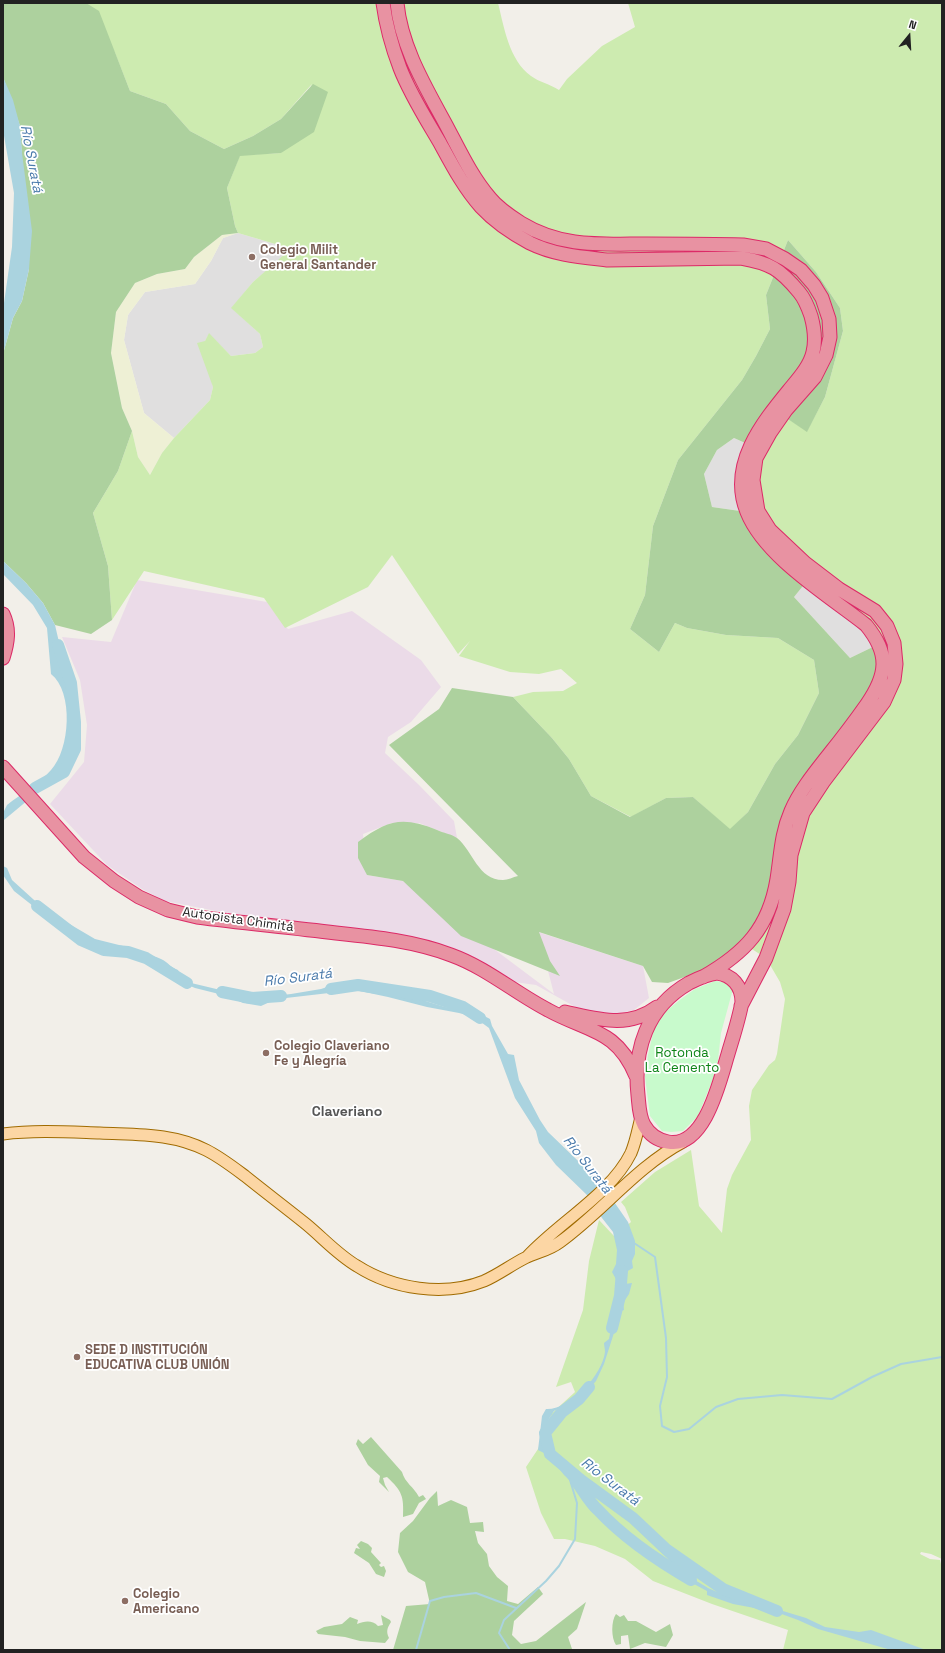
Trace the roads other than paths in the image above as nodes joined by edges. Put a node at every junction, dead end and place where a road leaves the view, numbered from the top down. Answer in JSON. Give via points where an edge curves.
{"nodes":[{"id":1,"x":383,"y":3,"type":"edge"},
{"id":2,"x":397,"y":3,"type":"edge"},
{"id":3,"x":3,"y":614,"type":"edge"},
{"id":4,"x":3,"y":658,"type":"edge"},
{"id":5,"x":6,"y":771,"type":"edge"},
{"id":6,"x":704,"y":977,"type":"junction"},
{"id":7,"x":518,"y":991,"type":"junction"},
{"id":8,"x":664,"y":1002,"type":"junction"},
{"id":9,"x":742,"y":1006,"type":"junction"},
{"id":10,"x":636,"y":1076,"type":"junction"},
{"id":11,"x":641,"y":1117,"type":"junction"},
{"id":12,"x":3,"y":1134,"type":"edge"},
{"id":13,"x":687,"y":1139,"type":"junction"},
{"id":14,"x":527,"y":1257,"type":"junction"}],
"edges":[{"from":1,"to":6,"type":"highway","via":[[400,68],[419,105],[463,184],[481,207],[502,225],[530,243],[558,253],[586,258],[741,258],[763,262],[778,270],[801,294],[813,322],[813,352],[804,371],[763,423],[750,445],[743,464],[742,481],[746,512],[775,552],[874,634],[883,658],[881,681],[791,810],[783,832],[772,904],[763,924],[736,956]]},
{"from":2,"to":9,"type":"highway","via":[[401,28],[409,51],[433,102],[476,180],[491,199],[511,216],[536,232],[560,240],[587,244],[743,245],[766,249],[801,270],[822,298],[830,337],[826,355],[815,377],[786,410],[756,458],[752,480],[756,502],[758,511],[770,530],[785,546],[822,577],[875,611],[887,626],[894,644],[896,664],[894,680],[884,702],[824,781],[804,813],[791,855],[784,909],[766,958]]},
{"from":3,"to":4,"type":"highway","via":[[8,634]]},
{"from":5,"to":7,"type":"highway","name":"Autopista Chimitá","via":[[84,857],[139,897],[168,910],[197,917],[382,938],[416,945],[469,962]]},
{"from":6,"to":8,"type":"highway","via":[[680,988]]},
{"from":6,"to":9,"type":"highway","via":[[717,973],[730,978],[740,988]]},
{"from":7,"to":8,"type":"highway","name":"Autopista Chimitá","via":[[560,1011],[614,1021],[640,1017],[652,1012]]},
{"from":7,"to":10,"type":"highway","name":"Autopista Chimitá","via":[[549,1011],[601,1033],[615,1042],[631,1063]]},
{"from":8,"to":10,"type":"highway","via":[[646,1032]]},
{"from":9,"to":13,"type":"highway","via":[[708,1114]]},
{"from":10,"to":11,"type":"highway"},
{"from":11,"to":13,"type":"highway","via":[[647,1129],[657,1138],[670,1142]]},
{"from":11,"to":14,"type":"main road","via":[[631,1153],[621,1169]]},
{"from":12,"to":14,"type":"main road","via":[[56,1131],[164,1136],[185,1141],[222,1158],[357,1266],[401,1285],[441,1289],[472,1284],[485,1280]]},
{"from":13,"to":14,"type":"main road","via":[[659,1155],[593,1215],[549,1250]]}]}
